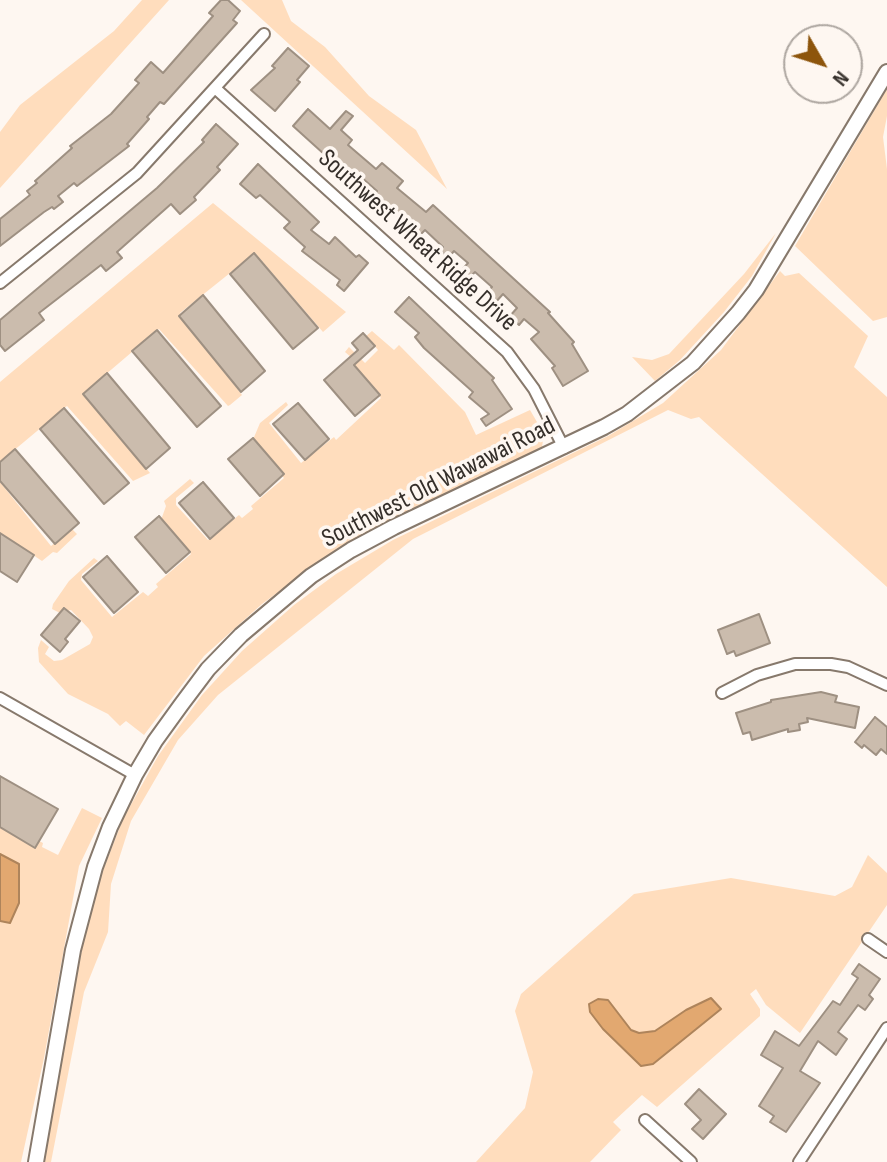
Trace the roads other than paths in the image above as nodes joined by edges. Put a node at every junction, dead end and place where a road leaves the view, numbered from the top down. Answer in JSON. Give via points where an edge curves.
{"nodes":[{"id":1,"x":264,"y":34,"type":"dead end"},
{"id":2,"x":887,"y":72,"type":"edge"},
{"id":3,"x":215,"y":88,"type":"junction"},
{"id":4,"x":0,"y":283,"type":"edge"},
{"id":5,"x":564,"y":448,"type":"junction"},
{"id":6,"x":887,"y":685,"type":"edge"},
{"id":7,"x":722,"y":693,"type":"dead end"},
{"id":8,"x":0,"y":698,"type":"edge"},
{"id":9,"x":135,"y":775,"type":"junction"},
{"id":10,"x":868,"y":939,"type":"dead end"},
{"id":11,"x":887,"y":952,"type":"edge"},
{"id":12,"x":887,"y":1028,"type":"edge"},
{"id":13,"x":645,"y":1120,"type":"dead end"},
{"id":14,"x":36,"y":1162,"type":"edge"},
{"id":15,"x":691,"y":1162,"type":"edge"},
{"id":16,"x":799,"y":1162,"type":"edge"}],
"edges":[{"from":1,"to":3,"type":"street"},
{"from":2,"to":5,"type":"main road","name":"Southwest Old Wawawai Road","via":[[783,249],[738,313],[659,391]]},
{"from":3,"to":4,"type":"street","via":[[137,173]]},
{"from":3,"to":5,"type":"street","name":"Southwest Wheat Ridge Drive","via":[[507,352],[534,389]]},
{"from":5,"to":9,"type":"main road","name":"Southwest Old Wawawai Road","via":[[394,527],[311,576],[208,669]]},
{"from":6,"to":7,"type":"street","via":[[848,667],[795,664]]},
{"from":8,"to":9,"type":"street"},
{"from":9,"to":14,"type":"main road","name":"Southwest Old Wawawai Road","via":[[83,905]]},
{"from":10,"to":11,"type":"street"},
{"from":12,"to":16,"type":"street"},
{"from":13,"to":15,"type":"street"}]}
